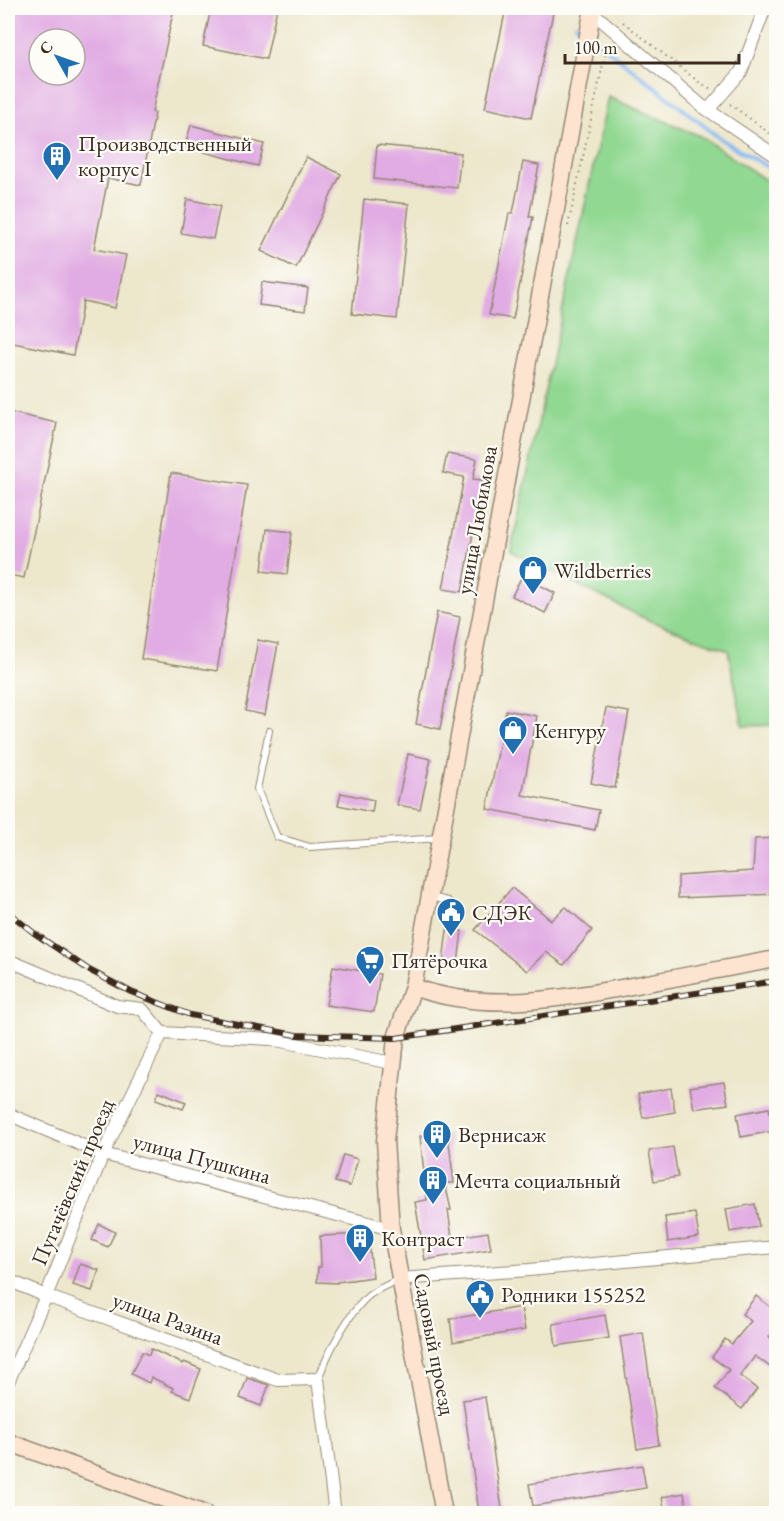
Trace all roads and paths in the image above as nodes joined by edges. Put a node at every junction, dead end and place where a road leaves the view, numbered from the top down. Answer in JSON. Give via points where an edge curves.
{"nodes":[{"id":1,"x":765,"y":8,"type":"edge"},
{"id":2,"x":590,"y":21,"type":"edge"},
{"id":3,"x":622,"y":21,"type":"dead end"},
{"id":4,"x":720,"y":96,"type":"junction"},
{"id":5,"x":708,"y":110,"type":"junction"},
{"id":6,"x":777,"y":138,"type":"edge"},
{"id":7,"x":777,"y":156,"type":"edge"},
{"id":8,"x":269,"y":731,"type":"dead end"},
{"id":9,"x":440,"y":838,"type":"junction"},
{"id":10,"x":429,"y":897,"type":"junction"},
{"id":11,"x":448,"y":901,"type":"dead end"},
{"id":12,"x":777,"y":959,"type":"edge"},
{"id":13,"x":8,"y":960,"type":"edge"},
{"id":14,"x":413,"y":987,"type":"junction"},
{"id":15,"x":162,"y":1032,"type":"junction"},
{"id":16,"x":396,"y":1038,"type":"joint"},
{"id":17,"x":392,"y":1063,"type":"junction"},
{"id":18,"x":8,"y":1114,"type":"edge"},
{"id":19,"x":103,"y":1154,"type":"junction"},
{"id":20,"x":391,"y":1229,"type":"junction"},
{"id":21,"x":777,"y":1247,"type":"edge"},
{"id":22,"x":399,"y":1279,"type":"junction"},
{"id":23,"x":8,"y":1280,"type":"edge"},
{"id":24,"x":46,"y":1296,"type":"junction"},
{"id":25,"x":318,"y":1379,"type":"junction"},
{"id":26,"x":8,"y":1382,"type":"edge"},
{"id":27,"x":8,"y":1442,"type":"edge"},
{"id":28,"x":205,"y":1514,"type":"edge"},
{"id":29,"x":336,"y":1514,"type":"edge"},
{"id":30,"x":444,"y":1514,"type":"edge"}],
"edges":[{"from":1,"to":4,"type":"street","via":[[741,72]]},
{"from":2,"to":5,"type":"street"},
{"from":2,"to":9,"type":"main road","name":"улица Любимова"},
{"from":3,"to":4,"type":"path"},
{"from":4,"to":5,"type":"street"},
{"from":4,"to":6,"type":"path"},
{"from":5,"to":7,"type":"street"},
{"from":8,"to":9,"type":"lane","via":[[257,789],[277,837],[310,847]]},
{"from":9,"to":10,"type":"main road","name":"улица Любимова"},
{"from":10,"to":11,"type":"lane"},
{"from":10,"to":14,"type":"main road","name":"улица Любимова"},
{"from":12,"to":14,"type":"main road","via":[[546,1001],[482,1002]]},
{"from":13,"to":15,"type":"street","via":[[117,1006],[142,1009]]},
{"from":14,"to":16,"type":"main road","name":"улица Любимова"},
{"from":15,"to":17,"type":"street","via":[[271,1039]]},
{"from":15,"to":19,"type":"street","name":"Пугачёвский проезд"},
{"from":16,"to":17,"type":"main road","name":"Садовый проезд"},
{"from":17,"to":20,"type":"main road","name":"Садовый проезд","via":[[385,1141]]},
{"from":18,"to":19,"type":"street","name":"улица Пушкина"},
{"from":19,"to":20,"type":"street","name":"улица Пушкина"},
{"from":19,"to":24,"type":"street","name":"Пугачёвский проезд"},
{"from":20,"to":22,"type":"main road","name":"Садовый проезд"},
{"from":21,"to":22,"type":"street"},
{"from":22,"to":25,"type":"lane","via":[[367,1298],[347,1322]]},
{"from":22,"to":30,"type":"main road","name":"Садовый проезд"},
{"from":23,"to":24,"type":"street","name":"улица Разина"},
{"from":24,"to":25,"type":"street","name":"улица Разина","via":[[278,1380]]},
{"from":24,"to":26,"type":"street","name":"Пугачёвский проезд"},
{"from":25,"to":29,"type":"street"},
{"from":27,"to":28,"type":"main road"}]}
